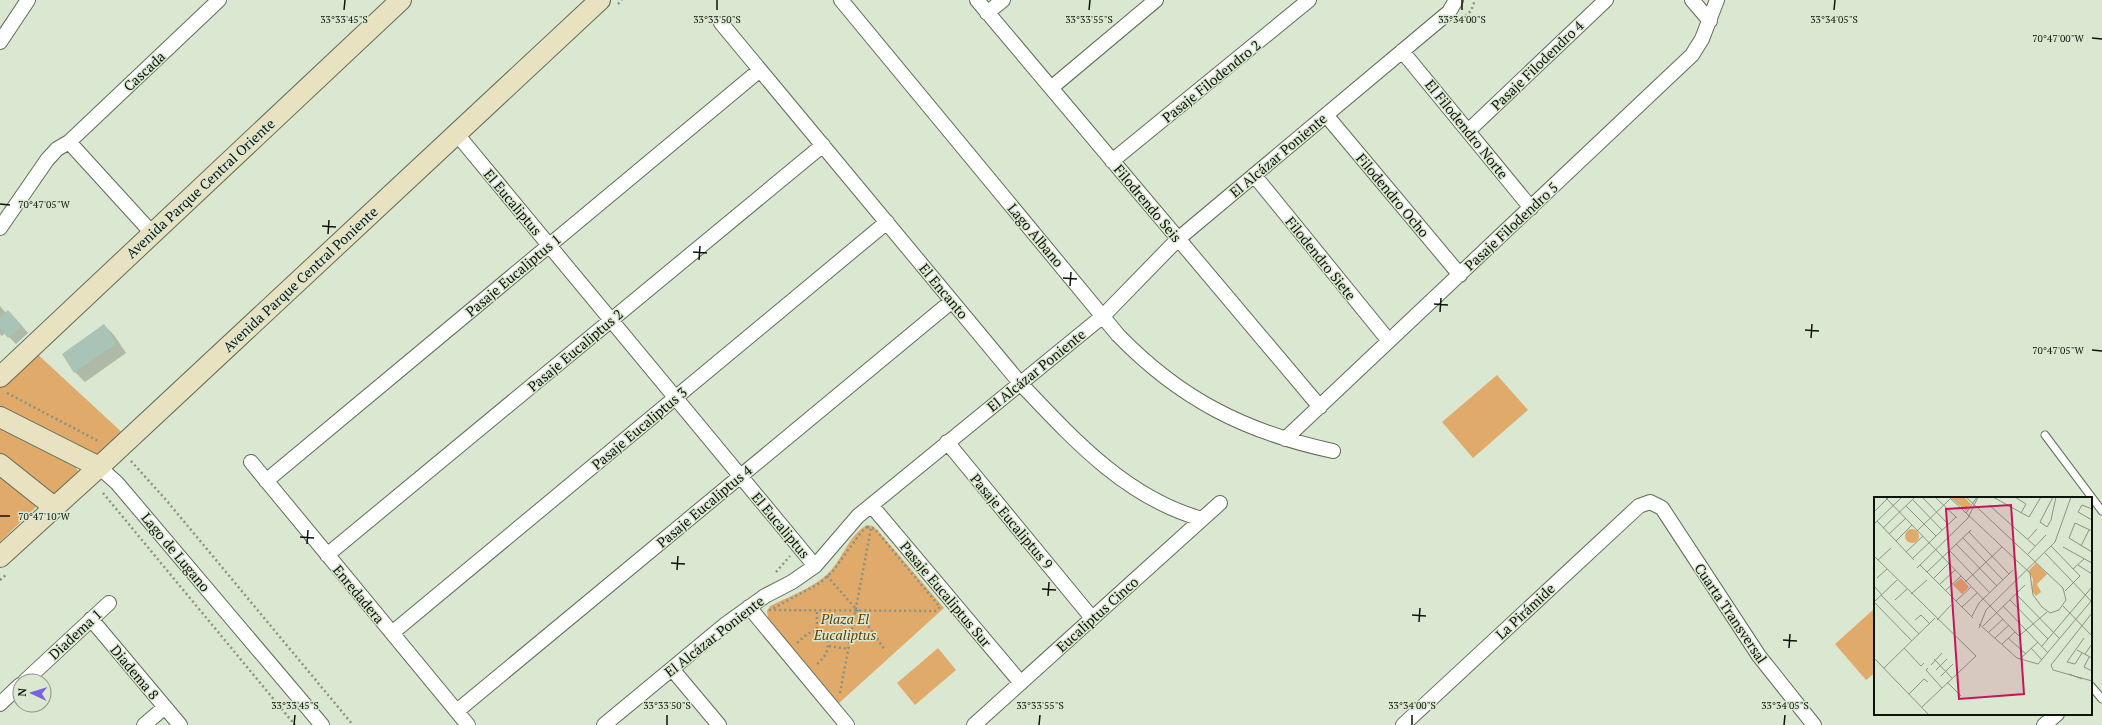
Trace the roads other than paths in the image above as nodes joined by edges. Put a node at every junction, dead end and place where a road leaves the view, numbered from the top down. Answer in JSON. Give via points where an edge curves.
{"nodes":[{"id":1,"x":28,"y":0,"type":"edge"},
{"id":2,"x":219,"y":0,"type":"edge"},
{"id":3,"x":401,"y":0,"type":"edge"},
{"id":4,"x":600,"y":0,"type":"edge"},
{"id":5,"x":841,"y":0,"type":"edge"},
{"id":6,"x":977,"y":0,"type":"edge"},
{"id":7,"x":1003,"y":0,"type":"edge"},
{"id":8,"x":1156,"y":0,"type":"edge"},
{"id":9,"x":1309,"y":0,"type":"edge"},
{"id":10,"x":1456,"y":0,"type":"edge"},
{"id":11,"x":1606,"y":0,"type":"edge"},
{"id":12,"x":1692,"y":0,"type":"edge"},
{"id":13,"x":1717,"y":0,"type":"edge"},
{"id":14,"x":987,"y":13,"type":"junction"},
{"id":15,"x":1710,"y":20,"type":"junction"},
{"id":16,"x":721,"y":23,"type":"dead end"},
{"id":17,"x":0,"y":42,"type":"edge"},
{"id":18,"x":1402,"y":51,"type":"junction"},
{"id":19,"x":760,"y":70,"type":"junction"},
{"id":20,"x":1051,"y":88,"type":"junction"},
{"id":21,"x":1326,"y":115,"type":"junction"},
{"id":22,"x":1468,"y":131,"type":"junction"},
{"id":23,"x":456,"y":133,"type":"junction"},
{"id":24,"x":69,"y":142,"type":"junction"},
{"id":25,"x":822,"y":145,"type":"junction"},
{"id":26,"x":1112,"y":161,"type":"junction"},
{"id":27,"x":1254,"y":175,"type":"junction"},
{"id":28,"x":1531,"y":208,"type":"junction"},
{"id":29,"x":887,"y":222,"type":"junction"},
{"id":30,"x":0,"y":228,"type":"edge"},
{"id":31,"x":152,"y":233,"type":"junction"},
{"id":32,"x":1178,"y":239,"type":"junction"},
{"id":33,"x":550,"y":245,"type":"junction"},
{"id":34,"x":1460,"y":275,"type":"junction"},
{"id":35,"x":952,"y":300,"type":"junction"},
{"id":36,"x":1103,"y":316,"type":"junction"},
{"id":37,"x":611,"y":320,"type":"junction"},
{"id":38,"x":1389,"y":341,"type":"junction"},
{"id":39,"x":1020,"y":382,"type":"junction"},
{"id":40,"x":3,"y":385,"type":"edge"},
{"id":41,"x":676,"y":398,"type":"junction"},
{"id":42,"x":1320,"y":407,"type":"junction"},
{"id":43,"x":0,"y":417,"type":"edge"},
{"id":44,"x":2045,"y":435,"type":"dead end"},
{"id":45,"x":1285,"y":439,"type":"junction"},
{"id":46,"x":947,"y":442,"type":"junction"},
{"id":47,"x":1333,"y":451,"type":"dead end"},
{"id":48,"x":250,"y":462,"type":"dead end"},
{"id":49,"x":0,"y":464,"type":"edge"},
{"id":50,"x":99,"y":468,"type":"junction"},
{"id":51,"x":740,"y":476,"type":"junction"},
{"id":52,"x":266,"y":481,"type":"junction"},
{"id":53,"x":2092,"y":497,"type":"edge"},
{"id":54,"x":2092,"y":498,"type":"edge"},
{"id":55,"x":1650,"y":502,"type":"joint"},
{"id":56,"x":1220,"y":503,"type":"dead end"},
{"id":57,"x":871,"y":505,"type":"junction"},
{"id":58,"x":54,"y":507,"type":"junction"},
{"id":59,"x":2102,"y":511,"type":"edge"},
{"id":60,"x":1202,"y":519,"type":"junction"},
{"id":61,"x":328,"y":555,"type":"junction"},
{"id":62,"x":0,"y":557,"type":"edge"},
{"id":63,"x":815,"y":566,"type":"junction"},
{"id":64,"x":109,"y":603,"type":"dead end"},
{"id":65,"x":750,"y":606,"type":"junction"},
{"id":66,"x":1092,"y":618,"type":"junction"},
{"id":67,"x":91,"y":619,"type":"junction"},
{"id":68,"x":392,"y":633,"type":"junction"},
{"id":69,"x":672,"y":669,"type":"junction"},
{"id":70,"x":34,"y":673,"type":"edge"},
{"id":71,"x":1021,"y":683,"type":"junction"},
{"id":72,"x":2092,"y":687,"type":"edge"},
{"id":73,"x":12,"y":693,"type":"edge"},
{"id":74,"x":2102,"y":699,"type":"edge"},
{"id":75,"x":0,"y":704,"type":"edge"},
{"id":76,"x":165,"y":707,"type":"junction"},
{"id":77,"x":456,"y":711,"type":"junction"},
{"id":78,"x":2056,"y":715,"type":"edge"},
{"id":79,"x":144,"y":725,"type":"edge"},
{"id":80,"x":180,"y":725,"type":"edge"},
{"id":81,"x":322,"y":725,"type":"edge"},
{"id":82,"x":468,"y":725,"type":"edge"},
{"id":83,"x":604,"y":725,"type":"edge"},
{"id":84,"x":719,"y":725,"type":"edge"},
{"id":85,"x":848,"y":725,"type":"edge"},
{"id":86,"x":974,"y":725,"type":"edge"},
{"id":87,"x":1403,"y":725,"type":"edge"},
{"id":88,"x":1814,"y":725,"type":"edge"},
{"id":89,"x":2044,"y":725,"type":"edge"}],
"edges":[{"from":1,"to":17,"type":"street"},
{"from":2,"to":24,"type":"street","name":"Cascada"},
{"from":3,"to":31,"type":"street","name":"Avenida Parque Central Oriente"},
{"from":4,"to":23,"type":"street","name":"Avenida Parque Central Poniente"},
{"from":5,"to":36,"type":"street","name":"Lago Albano"},
{"from":6,"to":14,"type":"street","name":"Filodrendo Seis"},
{"from":7,"to":14,"type":"street"},
{"from":8,"to":20,"type":"street"},
{"from":9,"to":26,"type":"street","name":"Pasaje Filodendro 2"},
{"from":10,"to":18,"type":"street","name":"El Alcázar Poniente","via":[[1449,12]]},
{"from":11,"to":22,"type":"street","name":"Pasaje Filodendro 4"},
{"from":12,"to":15,"type":"street"},
{"from":13,"to":15,"type":"street","name":"Pasaje Filodendro 5"},
{"from":14,"to":20,"type":"street","name":"Filodrendo Seis"},
{"from":15,"to":28,"type":"street","name":"Pasaje Filodendro 5","via":[[1692,55]]},
{"from":16,"to":19,"type":"street","name":"El Encanto"},
{"from":18,"to":21,"type":"street","name":"El Alcázar Poniente"},
{"from":18,"to":22,"type":"street","name":"El Filodendro Norte"},
{"from":19,"to":25,"type":"street","name":"El Encanto"},
{"from":19,"to":33,"type":"street","name":"Pasaje Eucaliptus 1"},
{"from":20,"to":26,"type":"street","name":"Filodrendo Seis"},
{"from":21,"to":27,"type":"street","name":"El Alcázar Poniente"},
{"from":21,"to":34,"type":"street","name":"Filodendro Ocho"},
{"from":22,"to":28,"type":"street","name":"El Filodendro Norte"},
{"from":23,"to":33,"type":"street","name":"El Eucaliptus"},
{"from":23,"to":50,"type":"street","name":"Avenida Parque Central Poniente"},
{"from":24,"to":30,"type":"street","name":"Cascada","via":[[52,153]]},
{"from":24,"to":31,"type":"street"},
{"from":25,"to":29,"type":"street","name":"El Encanto"},
{"from":25,"to":37,"type":"street","name":"Pasaje Eucaliptus 2"},
{"from":26,"to":32,"type":"street","name":"Filodrendo Seis"},
{"from":27,"to":32,"type":"street","name":"El Alcázar Poniente"},
{"from":27,"to":38,"type":"street","name":"Filodendro Siete"},
{"from":28,"to":34,"type":"street","name":"Pasaje Filodendro 5"},
{"from":29,"to":35,"type":"street","name":"El Encanto"},
{"from":29,"to":41,"type":"street","name":"Pasaje Eucaliptus 3"},
{"from":31,"to":40,"type":"street","name":"Avenida Parque Central Oriente"},
{"from":32,"to":36,"type":"street","name":"El Alcázar Poniente"},
{"from":32,"to":42,"type":"street","name":"Filodrendo Seis"},
{"from":33,"to":37,"type":"street","name":"El Eucaliptus"},
{"from":33,"to":52,"type":"street","name":"Pasaje Eucaliptus 1"},
{"from":34,"to":38,"type":"street","name":"Pasaje Filodendro 5"},
{"from":35,"to":39,"type":"street","name":"El Encanto"},
{"from":35,"to":51,"type":"street","name":"Pasaje Eucaliptus 4"},
{"from":36,"to":39,"type":"street","name":"El Alcázar Poniente"},
{"from":36,"to":45,"type":"street","name":"Lago Albano","via":[[1137,354],[1178,388],[1221,414]]},
{"from":37,"to":41,"type":"street","name":"El Eucaliptus"},
{"from":37,"to":61,"type":"street","name":"Pasaje Eucaliptus 2"},
{"from":38,"to":42,"type":"street","name":"Pasaje Filodendro 5"},
{"from":39,"to":46,"type":"street","name":"El Alcázar Poniente"},
{"from":39,"to":60,"type":"street","name":"El Encanto","via":[[1073,438],[1120,478],[1154,498],[1190,516]]},
{"from":41,"to":51,"type":"street","name":"El Eucaliptus"},
{"from":41,"to":68,"type":"street","name":"Pasaje Eucaliptus 3"},
{"from":42,"to":45,"type":"street","name":"Pasaje Filodendro 5"},
{"from":43,"to":50,"type":"street","name":"Lago de Lugano"},
{"from":44,"to":53,"type":"lane"},
{"from":45,"to":47,"type":"street","name":"Lago Albano"},
{"from":46,"to":57,"type":"street","name":"El Alcázar Poniente"},
{"from":46,"to":66,"type":"street","name":"Pasaje Eucaliptus 9"},
{"from":48,"to":52,"type":"street","name":"Enredadera"},
{"from":49,"to":58,"type":"street"},
{"from":50,"to":58,"type":"street","name":"Avenida Parque Central Poniente"},
{"from":50,"to":81,"type":"street","name":"Lago de Lugano","via":[[117,483]]},
{"from":51,"to":63,"type":"street","name":"El Eucaliptus"},
{"from":51,"to":77,"type":"street","name":"Pasaje Eucaliptus 4"},
{"from":52,"to":61,"type":"street","name":"Enredadera"},
{"from":54,"to":59,"type":"lane"},
{"from":55,"to":87,"type":"street","name":"La Pirámide","via":[[1639,506]]},
{"from":55,"to":88,"type":"street","name":"Cuarta Transversal","via":[[1662,508],[1759,656]]},
{"from":56,"to":60,"type":"street","name":"Eucaliptus Cinco"},
{"from":57,"to":63,"type":"street","name":"El Alcázar Poniente","via":[[847,528]]},
{"from":57,"to":71,"type":"street","name":"Pasaje Eucaliptus Sur"},
{"from":58,"to":62,"type":"street","name":"Avenida Parque Central Poniente"},
{"from":60,"to":66,"type":"street","name":"Eucaliptus Cinco"},
{"from":61,"to":68,"type":"street","name":"Enredadera"},
{"from":63,"to":65,"type":"street","name":"El Alcázar Poniente"},
{"from":64,"to":67,"type":"street","name":"Diadema 1"},
{"from":65,"to":69,"type":"street","name":"El Alcázar Poniente"},
{"from":65,"to":85,"type":"street"},
{"from":66,"to":71,"type":"street","name":"Eucaliptus Cinco"},
{"from":67,"to":70,"type":"street","name":"Diadema 1"},
{"from":67,"to":76,"type":"street","name":"Diadema 8"},
{"from":68,"to":77,"type":"street","name":"Enredadera"},
{"from":69,"to":83,"type":"street","name":"El Alcázar Poniente"},
{"from":69,"to":84,"type":"street"},
{"from":71,"to":86,"type":"street","name":"Eucaliptus Cinco"},
{"from":72,"to":74,"type":"lane"},
{"from":73,"to":75,"type":"street"},
{"from":76,"to":79,"type":"street"},
{"from":76,"to":80,"type":"street","name":"Diadema 8"},
{"from":77,"to":82,"type":"street","name":"Enredadera"},
{"from":78,"to":89,"type":"street"}]}
